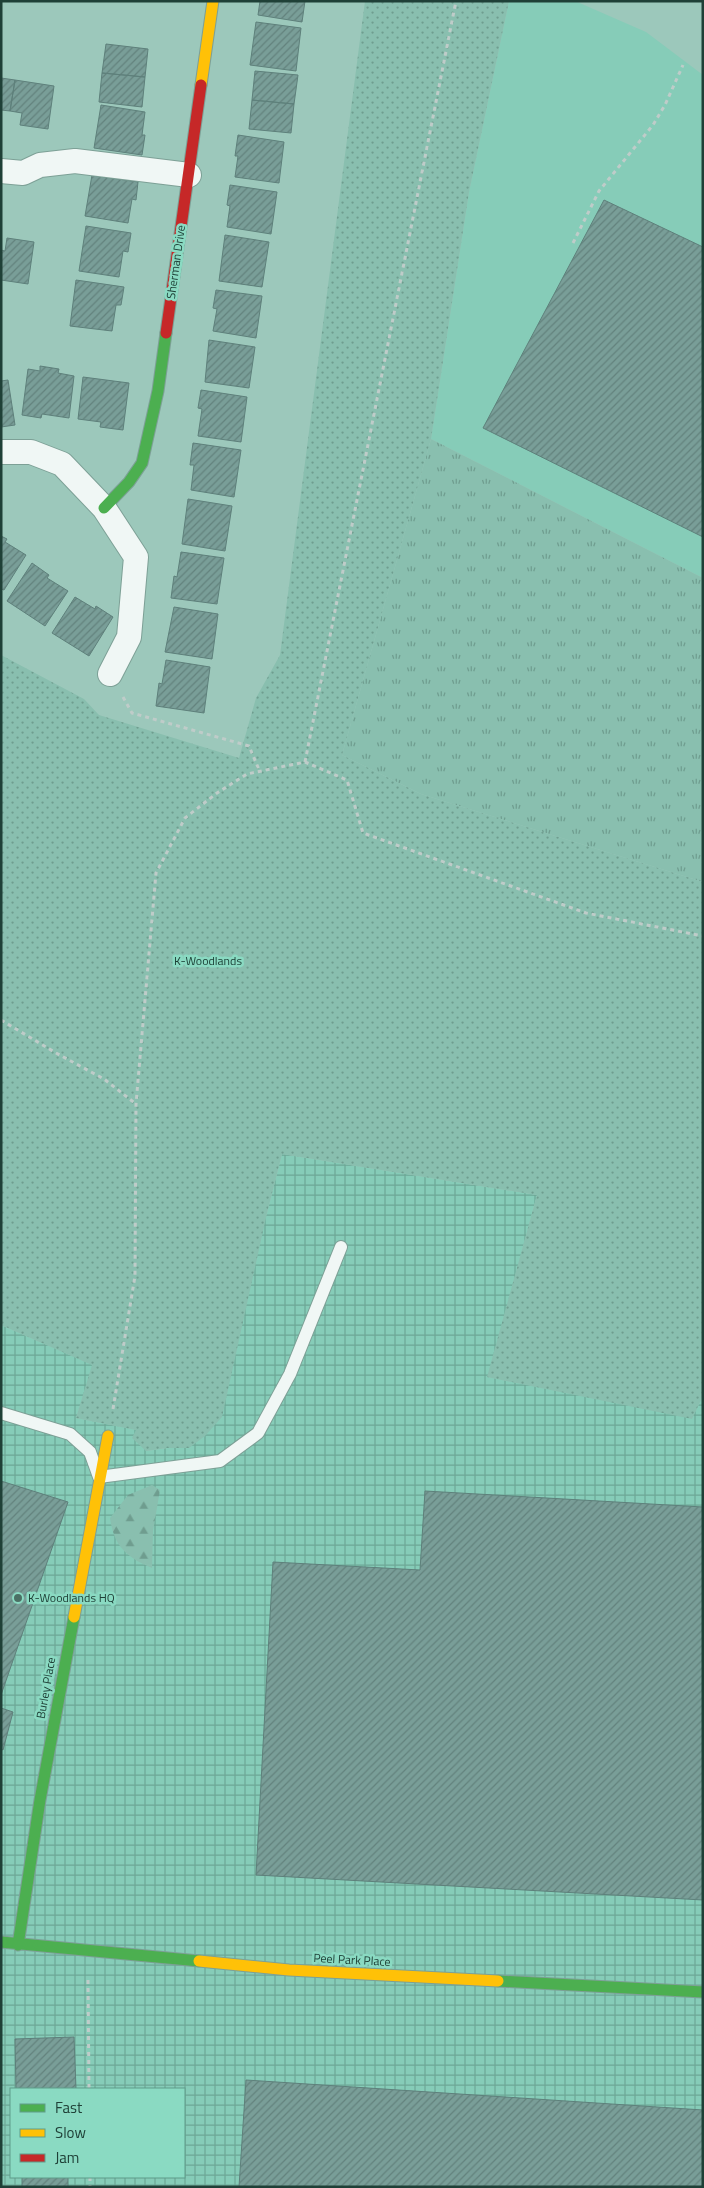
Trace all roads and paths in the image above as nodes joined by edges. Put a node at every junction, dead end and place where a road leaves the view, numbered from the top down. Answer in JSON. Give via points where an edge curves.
{"nodes":[{"id":1,"x":213,"y":1,"type":"edge"},
{"id":2,"x":456,"y":1,"type":"edge"},
{"id":3,"x":683,"y":65,"type":"dead end"},
{"id":4,"x":1,"y":171,"type":"edge"},
{"id":5,"x":189,"y":175,"type":"junction"},
{"id":6,"x":573,"y":243,"type":"dead end"},
{"id":7,"x":1,"y":452,"type":"edge"},
{"id":8,"x":104,"y":508,"type":"junction"},
{"id":9,"x":110,"y":674,"type":"joint"},
{"id":10,"x":304,"y":762,"type":"junction"},
{"id":11,"x":260,"y":772,"type":"junction"},
{"id":12,"x":703,"y":936,"type":"edge"},
{"id":13,"x":1,"y":1020,"type":"edge"},
{"id":14,"x":136,"y":1104,"type":"junction"},
{"id":15,"x":341,"y":1248,"type":"dead end"},
{"id":16,"x":1,"y":1413,"type":"edge"},
{"id":17,"x":108,"y":1436,"type":"joint"},
{"id":18,"x":99,"y":1477,"type":"junction"},
{"id":19,"x":1,"y":1942,"type":"edge"},
{"id":20,"x":18,"y":1945,"type":"junction"},
{"id":21,"x":87,"y":1949,"type":"junction"},
{"id":22,"x":703,"y":1992,"type":"edge"},
{"id":23,"x":89,"y":2088,"type":"edge"}],
"edges":[{"from":1,"to":5,"type":"street","name":"Sherman Drive"},
{"from":2,"to":10,"type":"path"},
{"from":3,"to":6,"type":"path","via":[[653,124],[599,191]]},
{"from":4,"to":5,"type":"street","via":[[23,173],[40,166],[75,161]]},
{"from":5,"to":8,"type":"street","name":"Sherman Drive","via":[[158,391],[142,462],[129,482]]},
{"from":7,"to":8,"type":"street","via":[[31,452],[62,464]]},
{"from":8,"to":9,"type":"street","via":[[136,557],[129,637]]},
{"from":9,"to":11,"type":"path","via":[[132,712],[249,746]]},
{"from":10,"to":11,"type":"path"},
{"from":10,"to":12,"type":"path","via":[[347,780],[363,833],[586,913]]},
{"from":11,"to":14,"type":"path","via":[[247,774],[216,793],[185,818],[156,873]]},
{"from":13,"to":14,"type":"path","via":[[104,1079]]},
{"from":14,"to":17,"type":"path","via":[[135,1276]]},
{"from":15,"to":18,"type":"lane","via":[[290,1374],[258,1433],[220,1461]]},
{"from":16,"to":18,"type":"lane","via":[[70,1434],[90,1452]]},
{"from":17,"to":18,"type":"street","name":"Burley Place"},
{"from":18,"to":20,"type":"street","name":"Burley Place","via":[[40,1800]]},
{"from":19,"to":20,"type":"street","name":"Peel Park Place"},
{"from":20,"to":21,"type":"street","name":"Peel Park Place"},
{"from":21,"to":22,"type":"street","name":"Peel Park Place","via":[[289,1970]]},
{"from":21,"to":23,"type":"path"}]}
